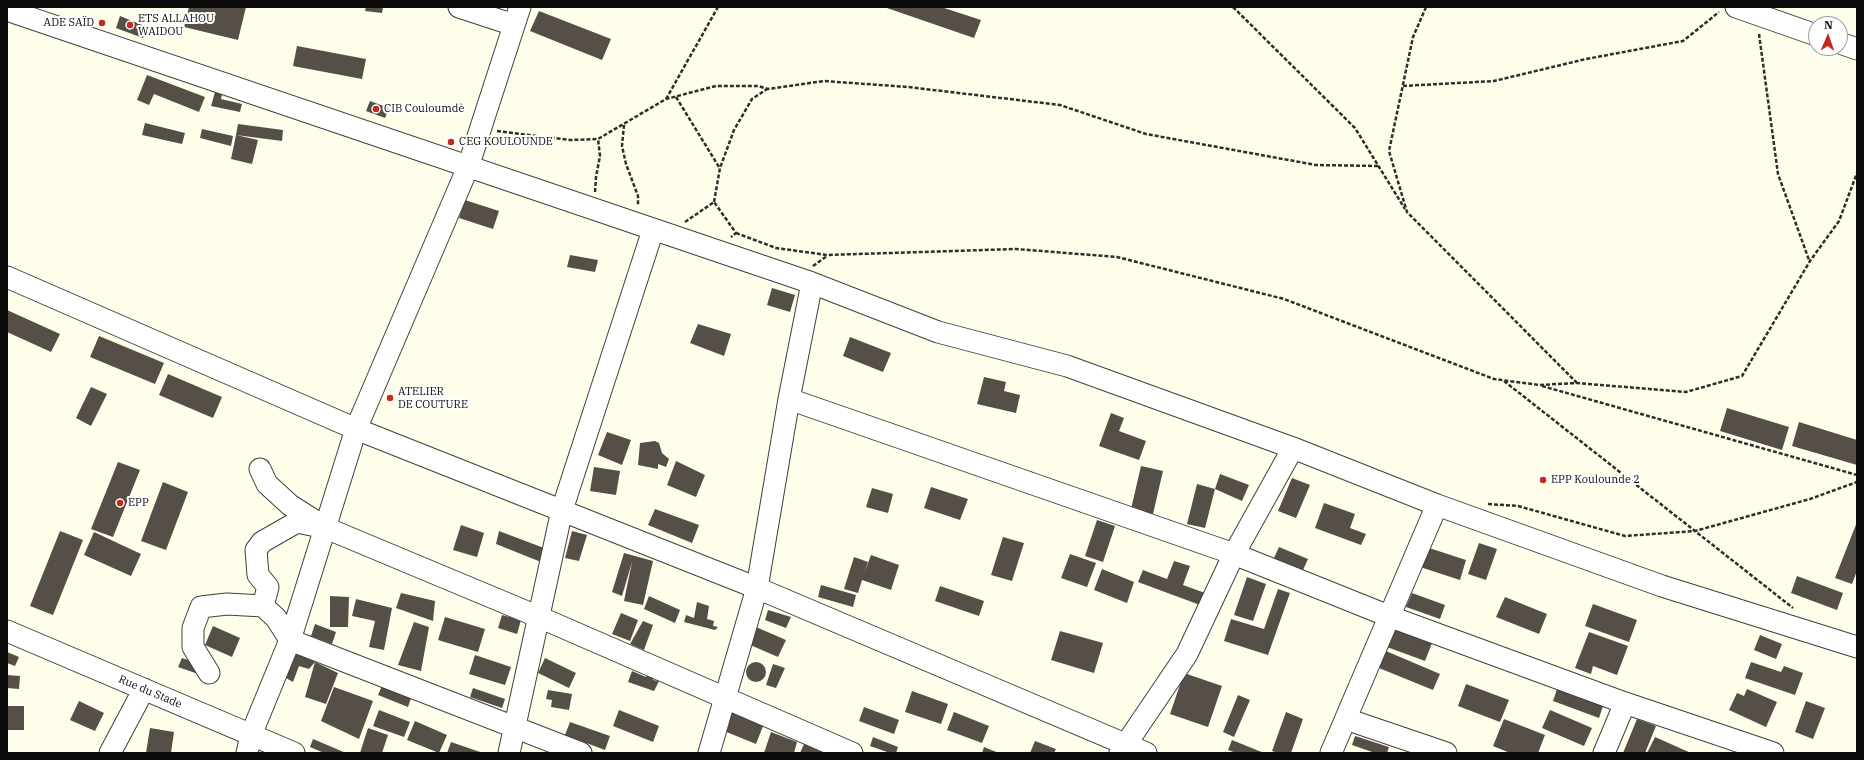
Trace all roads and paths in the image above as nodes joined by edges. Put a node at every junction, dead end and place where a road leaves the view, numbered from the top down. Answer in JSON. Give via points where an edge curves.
{"nodes":[{"id":1,"x":459,"y":7,"type":"edge"},
{"id":2,"x":718,"y":7,"type":"edge"},
{"id":3,"x":1233,"y":7,"type":"edge"},
{"id":4,"x":1426,"y":7,"type":"edge"},
{"id":5,"x":1728,"y":9,"type":"edge"},
{"id":6,"x":7,"y":10,"type":"edge"},
{"id":7,"x":1757,"y":14,"type":"junction"},
{"id":8,"x":517,"y":16,"type":"edge"},
{"id":9,"x":1808,"y":32,"type":"edge"},
{"id":10,"x":1403,"y":86,"type":"junction"},
{"id":11,"x":768,"y":89,"type":"junction"},
{"id":12,"x":675,"y":97,"type":"junction"},
{"id":13,"x":666,"y":99,"type":"junction"},
{"id":14,"x":624,"y":125,"type":"junction"},
{"id":15,"x":480,"y":129,"type":"junction"},
{"id":16,"x":598,"y":138,"type":"junction"},
{"id":17,"x":1378,"y":166,"type":"junction"},
{"id":18,"x":468,"y":167,"type":"junction"},
{"id":19,"x":720,"y":168,"type":"junction"},
{"id":20,"x":1857,"y":173,"type":"edge"},
{"id":21,"x":595,"y":198,"type":"dead end"},
{"id":22,"x":714,"y":202,"type":"junction"},
{"id":23,"x":631,"y":208,"type":"dead end"},
{"id":24,"x":1407,"y":212,"type":"junction"},
{"id":25,"x":660,"y":232,"type":"junction"},
{"id":26,"x":736,"y":233,"type":"junction"},
{"id":27,"x":715,"y":250,"type":"junction"},
{"id":28,"x":1810,"y":261,"type":"junction"},
{"id":29,"x":7,"y":277,"type":"edge"},
{"id":30,"x":812,"y":283,"type":"junction"},
{"id":31,"x":1504,"y":381,"type":"junction"},
{"id":32,"x":1577,"y":384,"type":"junction"},
{"id":33,"x":1539,"y":385,"type":"junction"},
{"id":34,"x":789,"y":399,"type":"junction"},
{"id":35,"x":356,"y":429,"type":"junction"},
{"id":36,"x":1293,"y":448,"type":"junction"},
{"id":37,"x":260,"y":469,"type":"dead end"},
{"id":38,"x":1857,"y":475,"type":"edge"},
{"id":39,"x":1857,"y":482,"type":"edge"},
{"id":40,"x":1437,"y":505,"type":"junction"},
{"id":41,"x":562,"y":510,"type":"junction"},
{"id":42,"x":1461,"y":514,"type":"junction"},
{"id":43,"x":326,"y":528,"type":"junction"},
{"id":44,"x":1695,"y":531,"type":"junction"},
{"id":45,"x":1234,"y":554,"type":"junction"},
{"id":46,"x":757,"y":588,"type":"junction"},
{"id":47,"x":263,"y":606,"type":"junction"},
{"id":48,"x":1797,"y":611,"type":"dead end"},
{"id":49,"x":539,"y":617,"type":"junction"},
{"id":50,"x":1391,"y":617,"type":"junction"},
{"id":51,"x":7,"y":631,"type":"edge"},
{"id":52,"x":290,"y":640,"type":"junction"},
{"id":53,"x":1857,"y":647,"type":"edge"},
{"id":54,"x":209,"y":673,"type":"dead end"},
{"id":55,"x":144,"y":689,"type":"junction"},
{"id":56,"x":724,"y":698,"type":"junction"},
{"id":57,"x":1625,"y":703,"type":"junction"},
{"id":58,"x":1346,"y":719,"type":"junction"},
{"id":59,"x":516,"y":727,"type":"junction"},
{"id":60,"x":249,"y":744,"type":"edge"},
{"id":61,"x":1122,"y":748,"type":"edge"},
{"id":62,"x":110,"y":753,"type":"edge"},
{"id":63,"x":294,"y":753,"type":"edge"},
{"id":64,"x":509,"y":753,"type":"edge"},
{"id":65,"x":581,"y":753,"type":"edge"},
{"id":66,"x":709,"y":753,"type":"edge"},
{"id":67,"x":852,"y":753,"type":"edge"},
{"id":68,"x":1146,"y":753,"type":"edge"},
{"id":69,"x":1331,"y":753,"type":"edge"},
{"id":70,"x":1446,"y":753,"type":"edge"},
{"id":71,"x":1604,"y":753,"type":"edge"},
{"id":72,"x":1772,"y":753,"type":"edge"}],
"edges":[{"from":1,"to":8,"type":"street"},
{"from":2,"to":13,"type":"path"},
{"from":3,"to":17,"type":"path","via":[[1355,128]]},
{"from":4,"to":10,"type":"path","via":[[1413,37]]},
{"from":5,"to":7,"type":"street"},
{"from":5,"to":10,"type":"path","via":[[1683,41],[1494,80]]},
{"from":6,"to":18,"type":"street"},
{"from":7,"to":9,"type":"street"},
{"from":7,"to":28,"type":"path","via":[[1778,174]]},
{"from":8,"to":15,"type":"street"},
{"from":10,"to":24,"type":"path","via":[[1389,151]]},
{"from":11,"to":12,"type":"path","via":[[758,86],[716,86]]},
{"from":11,"to":17,"type":"path","via":[[824,81],[908,87],[1060,105],[1146,134],[1316,165]]},
{"from":11,"to":19,"type":"path","via":[[752,99],[734,130]]},
{"from":12,"to":13,"type":"path"},
{"from":12,"to":19,"type":"path"},
{"from":13,"to":14,"type":"path"},
{"from":14,"to":16,"type":"path"},
{"from":14,"to":23,"type":"path","via":[[622,146],[638,196],[638,209]]},
{"from":15,"to":16,"type":"path","via":[[570,140]]},
{"from":15,"to":18,"type":"street"},
{"from":16,"to":21,"type":"path","via":[[600,156]]},
{"from":17,"to":24,"type":"path"},
{"from":18,"to":25,"type":"street"},
{"from":18,"to":35,"type":"street"},
{"from":19,"to":22,"type":"path"},
{"from":20,"to":28,"type":"path","via":[[1839,221]]},
{"from":22,"to":25,"type":"path"},
{"from":22,"to":26,"type":"path"},
{"from":24,"to":32,"type":"path"},
{"from":25,"to":27,"type":"street"},
{"from":25,"to":41,"type":"street"},
{"from":26,"to":27,"type":"path"},
{"from":26,"to":31,"type":"path","via":[[776,248],[827,255],[1016,249],[1117,257],[1284,299]]},
{"from":27,"to":30,"type":"street"},
{"from":28,"to":32,"type":"path","via":[[1742,376],[1686,392]]},
{"from":29,"to":35,"type":"street"},
{"from":30,"to":34,"type":"street"},
{"from":30,"to":36,"type":"street","via":[[938,332],[1067,366]]},
{"from":31,"to":33,"type":"path"},
{"from":31,"to":44,"type":"path"},
{"from":32,"to":33,"type":"path"},
{"from":33,"to":38,"type":"path"},
{"from":34,"to":45,"type":"street"},
{"from":34,"to":46,"type":"street"},
{"from":35,"to":41,"type":"street"},
{"from":35,"to":43,"type":"street"},
{"from":36,"to":40,"type":"street"},
{"from":36,"to":45,"type":"street"},
{"from":37,"to":43,"type":"street","via":[[267,484],[290,505]]},
{"from":39,"to":44,"type":"path","via":[[1810,499]]},
{"from":40,"to":42,"type":"street"},
{"from":40,"to":50,"type":"street"},
{"from":41,"to":46,"type":"street"},
{"from":41,"to":49,"type":"street"},
{"from":42,"to":44,"type":"path","via":[[1489,504],[1518,506],[1624,536]]},
{"from":42,"to":53,"type":"street","via":[[1662,586]]},
{"from":43,"to":47,"type":"street","via":[[296,522],[262,542],[256,550],[258,575],[268,587]]},
{"from":43,"to":49,"type":"street"},
{"from":43,"to":52,"type":"street"},
{"from":44,"to":48,"type":"path"},
{"from":45,"to":50,"type":"street"},
{"from":45,"to":61,"type":"street","via":[[1187,654]]},
{"from":46,"to":56,"type":"street"},
{"from":46,"to":61,"type":"street"},
{"from":47,"to":52,"type":"street","via":[[276,618]]},
{"from":47,"to":54,"type":"street","via":[[226,604],[201,607],[193,628],[192,647]]},
{"from":49,"to":56,"type":"street"},
{"from":49,"to":59,"type":"street"},
{"from":50,"to":57,"type":"street"},
{"from":50,"to":58,"type":"street"},
{"from":51,"to":55,"type":"street","name":"Rue du Stade"},
{"from":52,"to":59,"type":"street"},
{"from":52,"to":60,"type":"street"},
{"from":55,"to":60,"type":"street","name":"Rue du Stade"},
{"from":55,"to":62,"type":"street"},
{"from":56,"to":66,"type":"street"},
{"from":56,"to":67,"type":"street"},
{"from":57,"to":71,"type":"street"},
{"from":57,"to":72,"type":"street"},
{"from":58,"to":69,"type":"street"},
{"from":58,"to":70,"type":"street"},
{"from":59,"to":64,"type":"street"},
{"from":59,"to":65,"type":"street"},
{"from":60,"to":63,"type":"street","name":"Rue du Stade"},
{"from":61,"to":68,"type":"street"}]}
